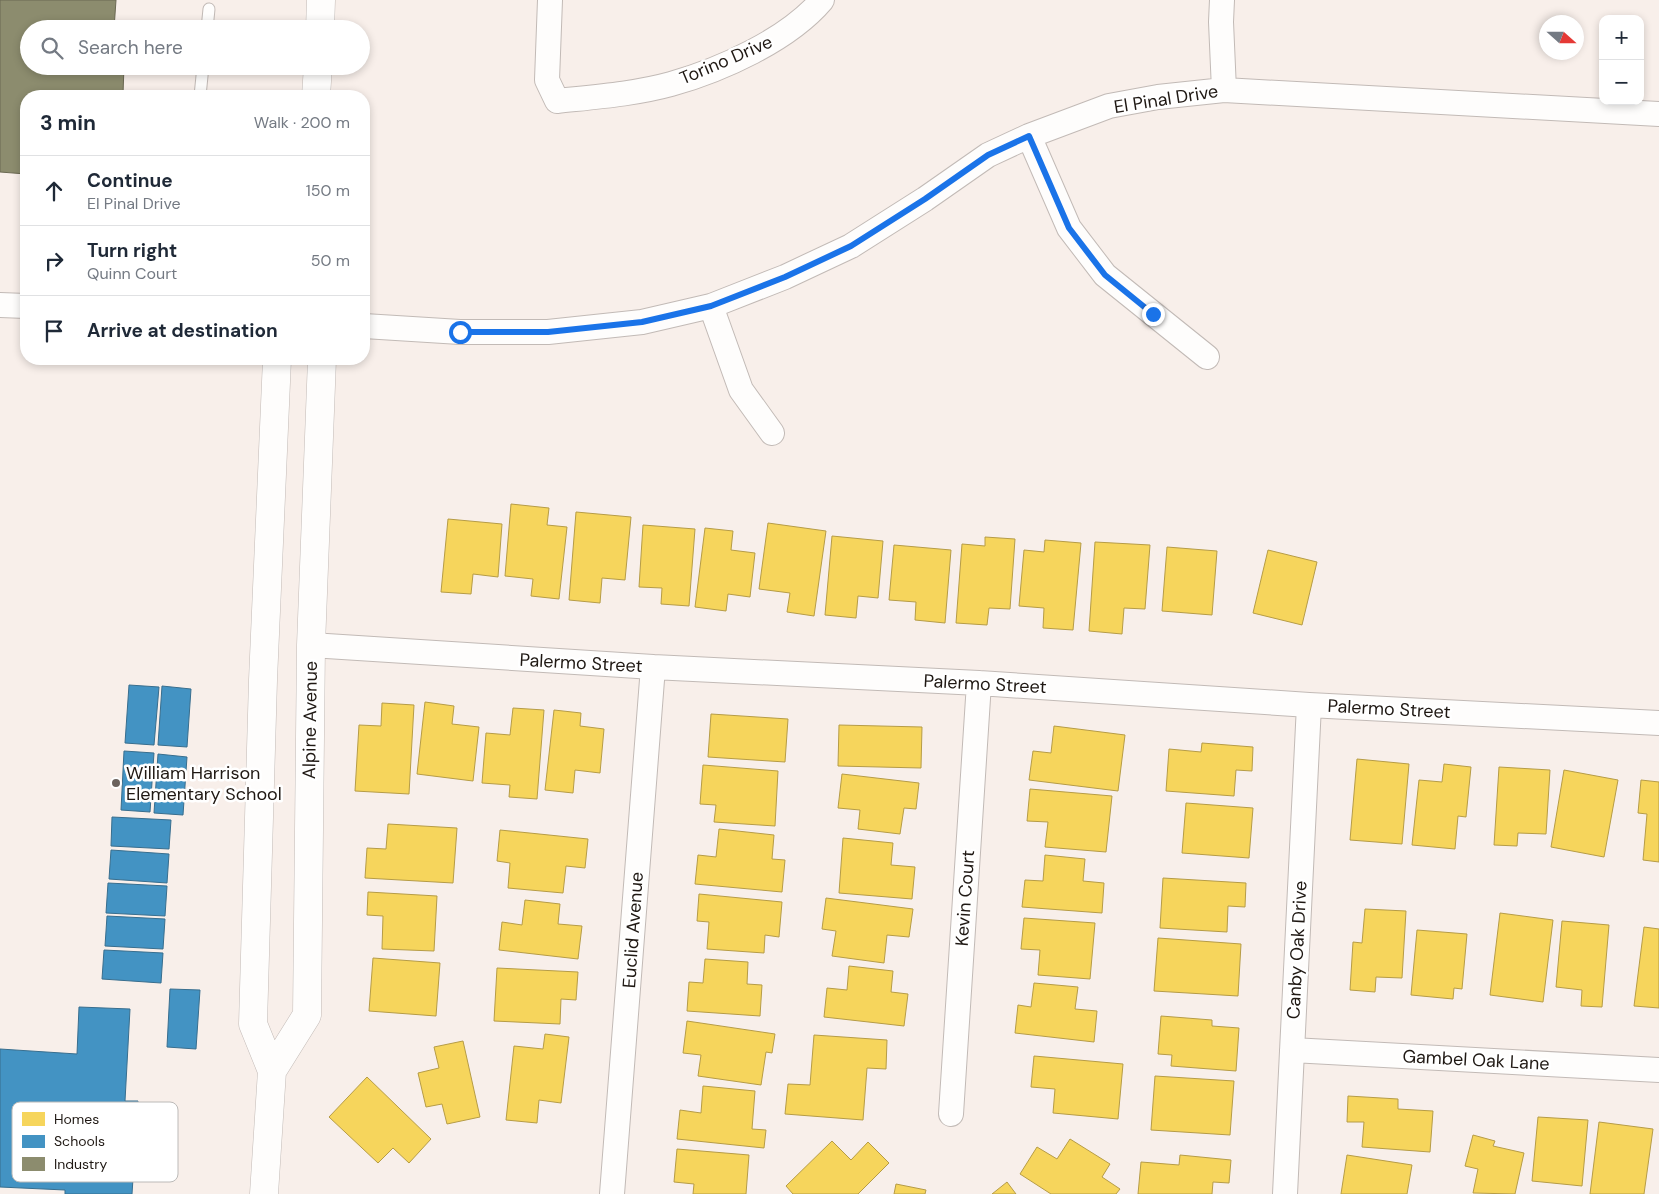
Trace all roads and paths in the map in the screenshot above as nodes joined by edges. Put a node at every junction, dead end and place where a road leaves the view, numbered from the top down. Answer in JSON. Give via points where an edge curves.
{"nodes":[{"id":1,"x":321,"y":0,"type":"edge"},
{"id":2,"x":550,"y":0,"type":"edge"},
{"id":3,"x":822,"y":0,"type":"edge"},
{"id":4,"x":1222,"y":0,"type":"edge"},
{"id":5,"x":209,"y":9,"type":"dead end"},
{"id":6,"x":208,"y":20,"type":"edge"},
{"id":7,"x":320,"y":20,"type":"edge"},
{"id":8,"x":202,"y":75,"type":"edge"},
{"id":9,"x":317,"y":75,"type":"edge"},
{"id":10,"x":201,"y":90,"type":"edge"},
{"id":11,"x":316,"y":90,"type":"edge"},
{"id":12,"x":1224,"y":90,"type":"junction"},
{"id":13,"x":1659,"y":114,"type":"edge"},
{"id":14,"x":1029,"y":136,"type":"junction"},
{"id":15,"x":0,"y":305,"type":"edge"},
{"id":16,"x":20,"y":306,"type":"edge"},
{"id":17,"x":711,"y":306,"type":"junction"},
{"id":18,"x":370,"y":326,"type":"edge"},
{"id":19,"x":1207,"y":356,"type":"dead end"},
{"id":20,"x":278,"y":365,"type":"edge"},
{"id":21,"x":322,"y":365,"type":"edge"},
{"id":22,"x":772,"y":433,"type":"dead end"},
{"id":23,"x":311,"y":645,"type":"junction"},
{"id":24,"x":653,"y":667,"type":"junction"},
{"id":25,"x":979,"y":682,"type":"junction"},
{"id":26,"x":1309,"y":705,"type":"junction"},
{"id":27,"x":1659,"y":723,"type":"edge"},
{"id":28,"x":1292,"y":1050,"type":"junction"},
{"id":29,"x":1659,"y":1070,"type":"edge"},
{"id":30,"x":272,"y":1071,"type":"junction"},
{"id":31,"x":951,"y":1114,"type":"dead end"},
{"id":32,"x":264,"y":1194,"type":"edge"},
{"id":33,"x":612,"y":1194,"type":"edge"},
{"id":34,"x":1285,"y":1194,"type":"edge"}],
"edges":[{"from":1,"to":7,"type":"street"},
{"from":2,"to":3,"type":"street","name":"Torino Drive","via":[[547,80],[557,101],[670,85],[726,64],[781,37]]},
{"from":4,"to":12,"type":"street"},
{"from":5,"to":6,"type":"lane"},
{"from":8,"to":10,"type":"lane"},
{"from":9,"to":11,"type":"street"},
{"from":12,"to":13,"type":"street","name":"El Pinal Drive"},
{"from":12,"to":14,"type":"street","name":"El Pinal Drive","via":[[1109,106]]},
{"from":14,"to":17,"type":"street","name":"El Pinal Drive","via":[[988,155],[851,246]]},
{"from":14,"to":19,"type":"street","via":[[1069,228],[1105,275]]},
{"from":15,"to":16,"type":"street"},
{"from":17,"to":18,"type":"street","name":"El Pinal Drive","via":[[642,322],[548,332],[460,332]]},
{"from":17,"to":22,"type":"street","via":[[740,390]]},
{"from":20,"to":30,"type":"street","name":"Alpine Avenue","via":[[263,680],[253,1024]]},
{"from":21,"to":23,"type":"street","name":"Alpine Avenue"},
{"from":23,"to":24,"type":"street","name":"Palermo Street"},
{"from":23,"to":30,"type":"street","name":"Alpine Avenue","via":[[307,1015]]},
{"from":24,"to":25,"type":"street","name":"Palermo Street"},
{"from":24,"to":33,"type":"street","name":"Euclid Avenue"},
{"from":25,"to":26,"type":"street","name":"Palermo Street"},
{"from":25,"to":31,"type":"street","name":"Kevin Court"},
{"from":26,"to":27,"type":"street","name":"Palermo Street"},
{"from":26,"to":28,"type":"street","name":"Canby Oak Drive"},
{"from":28,"to":29,"type":"street","name":"Gambel Oak Lane"},
{"from":28,"to":34,"type":"street","name":"Canby Oak Drive"},
{"from":30,"to":32,"type":"street","name":"Alpine Avenue"}]}
